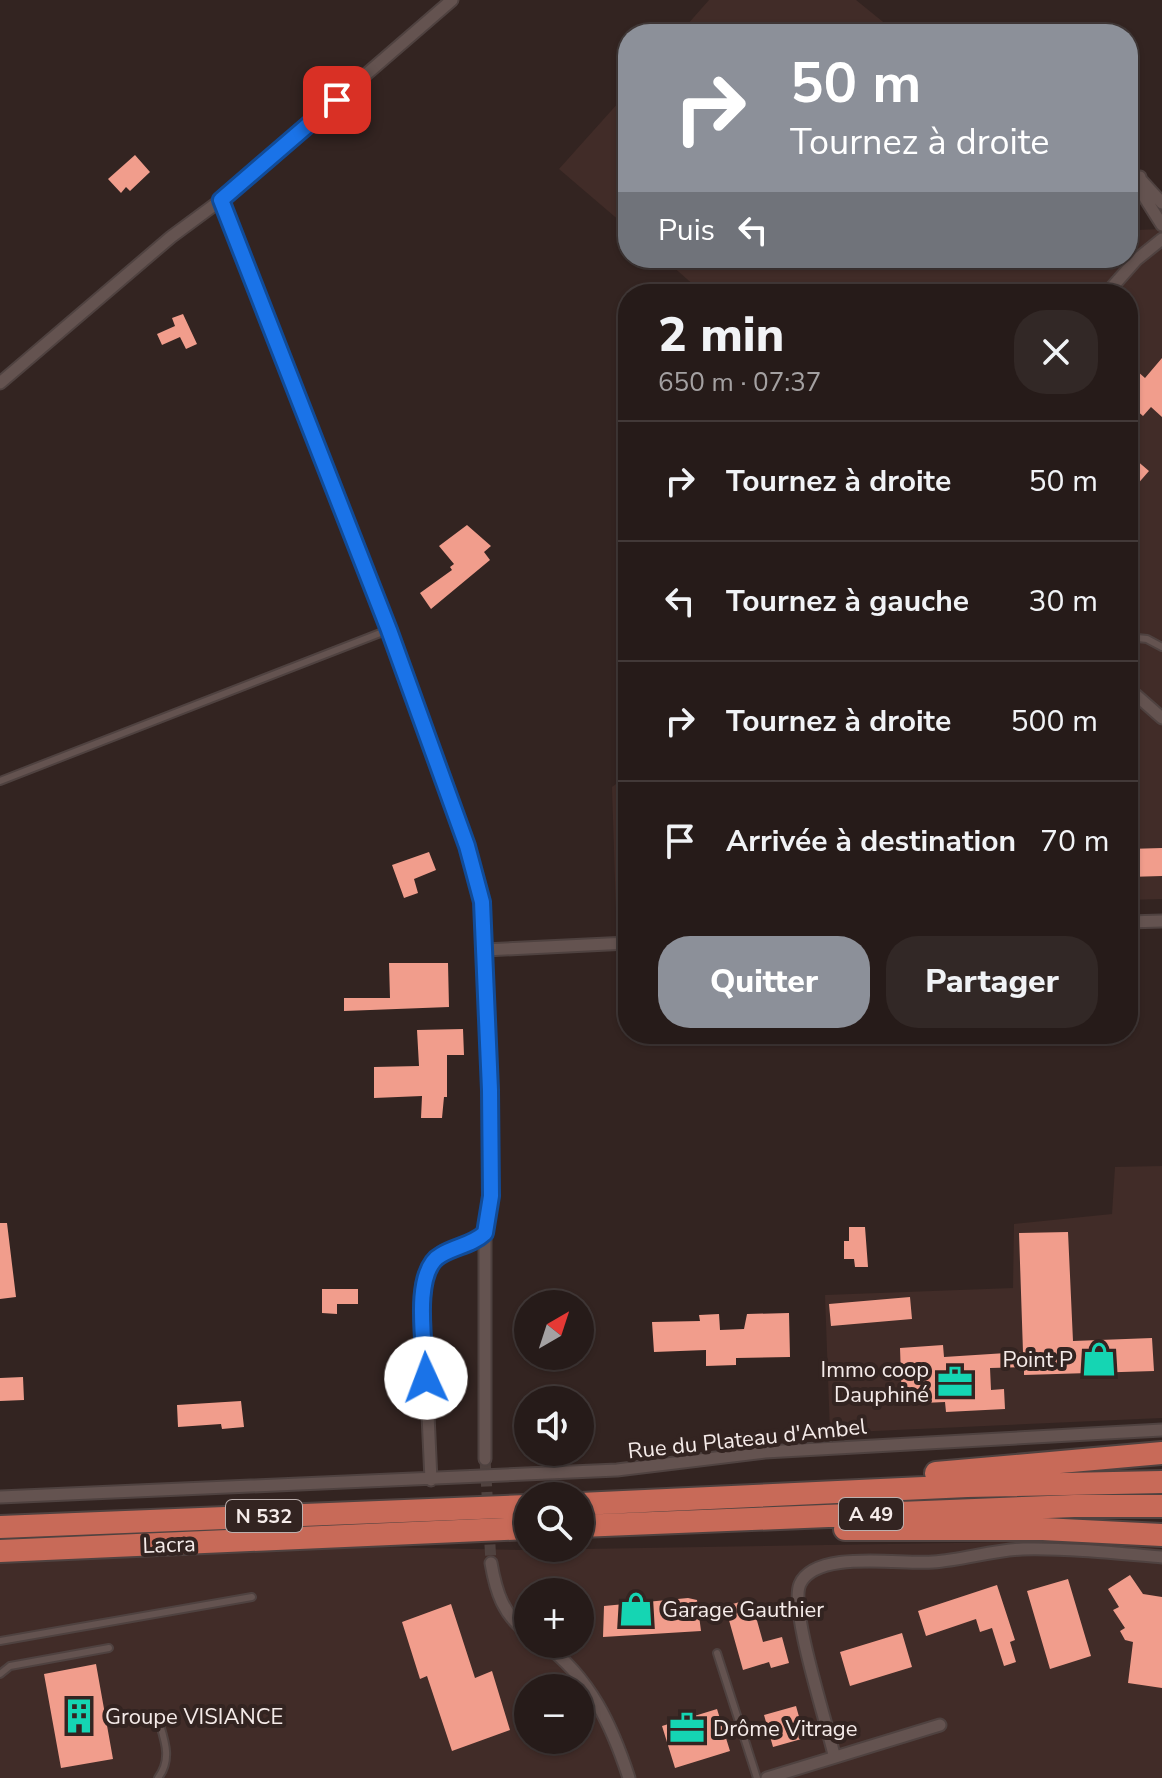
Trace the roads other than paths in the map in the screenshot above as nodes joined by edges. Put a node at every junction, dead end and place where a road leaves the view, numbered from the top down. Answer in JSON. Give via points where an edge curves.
{"nodes":[{"id":1,"x":452,"y":0,"type":"edge"},
{"id":2,"x":221,"y":200,"type":"junction"},
{"id":3,"x":1162,"y":203,"type":"edge"},
{"id":4,"x":1162,"y":225,"type":"edge"},
{"id":5,"x":1162,"y":239,"type":"edge"},
{"id":6,"x":1138,"y":258,"type":"edge"},
{"id":7,"x":1129,"y":268,"type":"edge"},
{"id":8,"x":1115,"y":284,"type":"edge"},
{"id":9,"x":0,"y":383,"type":"edge"},
{"id":10,"x":389,"y":630,"type":"junction"},
{"id":11,"x":1138,"y":638,"type":"edge"},
{"id":12,"x":1162,"y":647,"type":"edge"},
{"id":13,"x":1138,"y":697,"type":"edge"},
{"id":14,"x":1162,"y":718,"type":"edge"},
{"id":15,"x":0,"y":781,"type":"edge"},
{"id":16,"x":1162,"y":921,"type":"edge"},
{"id":17,"x":1138,"y":922,"type":"edge"},
{"id":18,"x":618,"y":943,"type":"edge"},
{"id":19,"x":485,"y":950,"type":"junction"},
{"id":20,"x":485,"y":1233,"type":"junction"},
{"id":21,"x":1162,"y":1430,"type":"edge"},
{"id":22,"x":1162,"y":1453,"type":"edge"},
{"id":23,"x":485,"y":1459,"type":"tunnel mouth"},
{"id":24,"x":431,"y":1480,"type":"junction"},
{"id":25,"x":1162,"y":1482,"type":"edge"},
{"id":26,"x":0,"y":1497,"type":"edge"},
{"id":27,"x":594,"y":1503,"type":"edge"},
{"id":28,"x":606,"y":1503,"type":"junction"},
{"id":29,"x":1162,"y":1506,"type":"edge"},
{"id":30,"x":514,"y":1507,"type":"edge"},
{"id":31,"x":0,"y":1527,"type":"edge"},
{"id":32,"x":594,"y":1527,"type":"edge"},
{"id":33,"x":594,"y":1528,"type":"edge"},
{"id":34,"x":514,"y":1530,"type":"edge"},
{"id":35,"x":1162,"y":1535,"type":"edge"},
{"id":36,"x":0,"y":1551,"type":"edge"},
{"id":37,"x":1162,"y":1557,"type":"edge"},
{"id":38,"x":491,"y":1563,"type":"tunnel mouth"},
{"id":39,"x":252,"y":1597,"type":"dead end"},
{"id":40,"x":514,"y":1618,"type":"edge"},
{"id":41,"x":0,"y":1641,"type":"edge"},
{"id":42,"x":109,"y":1648,"type":"dead end"},
{"id":43,"x":717,"y":1653,"type":"dead end"},
{"id":44,"x":561,"y":1658,"type":"edge"},
{"id":45,"x":0,"y":1674,"type":"edge"},
{"id":46,"x":160,"y":1725,"type":"dead end"},
{"id":47,"x":940,"y":1725,"type":"dead end"},
{"id":48,"x":834,"y":1755,"type":"junction"},
{"id":49,"x":158,"y":1778,"type":"edge"},
{"id":50,"x":629,"y":1778,"type":"edge"},
{"id":51,"x":757,"y":1778,"type":"edge"},
{"id":52,"x":767,"y":1778,"type":"edge"}],
"edges":[{"from":1,"to":2,"type":"street"},
{"from":2,"to":9,"type":"street"},
{"from":2,"to":10,"type":"street"},
{"from":3,"to":4,"type":"street","via":[[1140,177],[1145,198]]},
{"from":5,"to":6,"type":"street"},
{"from":7,"to":8,"type":"street"},
{"from":10,"to":15,"type":"lane"},
{"from":10,"to":19,"type":"street","via":[[467,846],[482,902]]},
{"from":11,"to":12,"type":"lane"},
{"from":13,"to":14,"type":"street"},
{"from":16,"to":17,"type":"street"},
{"from":18,"to":19,"type":"street"},
{"from":19,"to":20,"type":"street","via":[[491,1196]]},
{"from":20,"to":23,"type":"street"},
{"from":20,"to":24,"type":"street","via":[[439,1255],[422,1284]]},
{"from":21,"to":24,"type":"street","name":"Rue du Plateau d'Ambel","via":[[765,1452],[617,1470]]},
{"from":22,"to":28,"type":"highway"},
{"from":24,"to":26,"type":"street","name":"Rue du Plateau d'Ambel"},
{"from":25,"to":28,"type":"highway","number":"A 49"},
{"from":27,"to":28,"type":"highway"},
{"from":29,"to":32,"type":"highway","number":"A 49"},
{"from":30,"to":31,"type":"highway","number":"N 532"},
{"from":33,"to":35,"type":"highway","via":[[1030,1529]]},
{"from":34,"to":36,"type":"highway","name":"Lacra","number":"N 532"},
{"from":37,"to":48,"type":"street","via":[[1021,1549],[931,1562],[832,1563],[808,1574],[799,1585],[797,1611]]},
{"from":38,"to":40,"type":"street","via":[[495,1589]]},
{"from":39,"to":41,"type":"lane"},
{"from":42,"to":45,"type":"lane","via":[[10,1666]]},
{"from":43,"to":51,"type":"lane"},
{"from":44,"to":50,"type":"street","via":[[596,1699]]},
{"from":46,"to":49,"type":"lane","via":[[167,1746]]},
{"from":47,"to":48,"type":"street"},
{"from":48,"to":52,"type":"street"}]}
